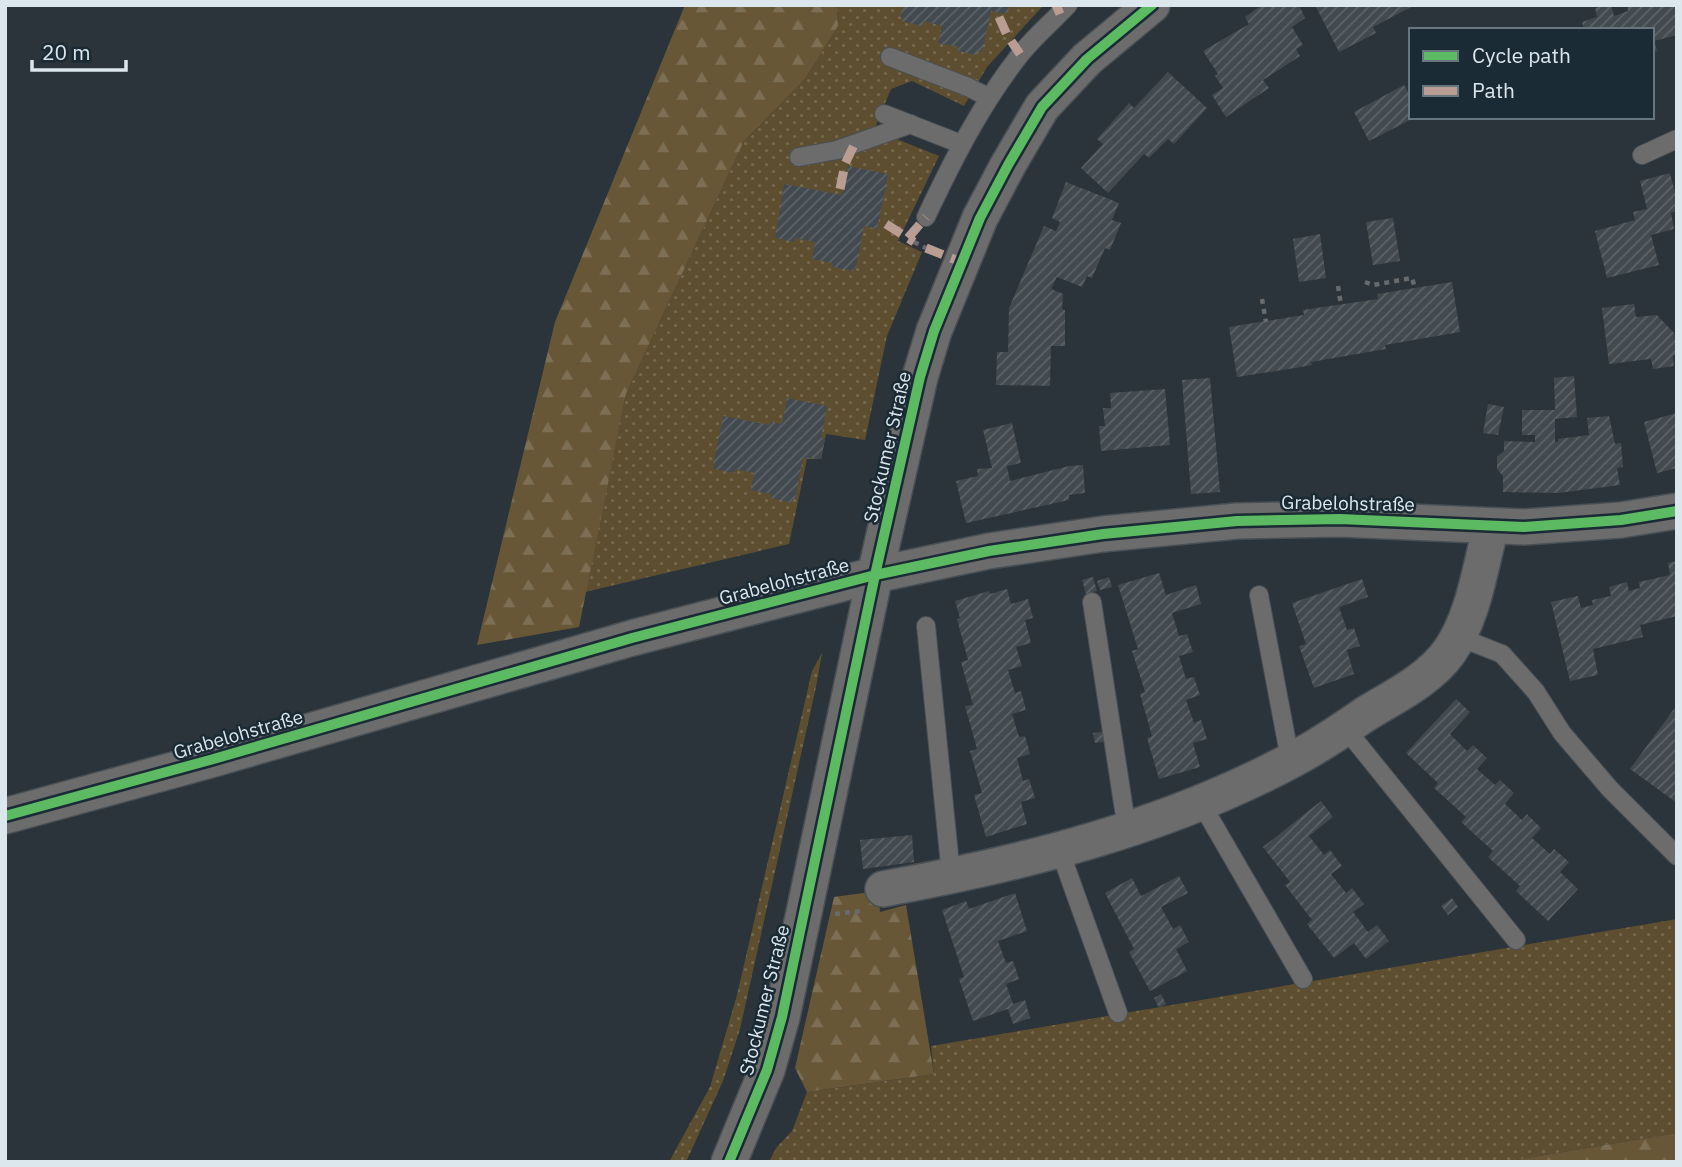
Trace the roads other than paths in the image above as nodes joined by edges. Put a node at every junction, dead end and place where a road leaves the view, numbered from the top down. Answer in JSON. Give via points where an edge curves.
{"nodes":[{"id":1,"x":1068,"y":5,"type":"edge"},
{"id":2,"x":1152,"y":5,"type":"edge"},
{"id":3,"x":890,"y":57,"type":"dead end"},
{"id":4,"x":988,"y":97,"type":"junction"},
{"id":5,"x":884,"y":114,"type":"dead end"},
{"id":6,"x":911,"y":124,"type":"junction"},
{"id":7,"x":1677,"y":139,"type":"edge"},
{"id":8,"x":961,"y":144,"type":"junction"},
{"id":9,"x":1642,"y":155,"type":"dead end"},
{"id":10,"x":799,"y":157,"type":"dead end"},
{"id":11,"x":926,"y":217,"type":"dead end"},
{"id":12,"x":1677,"y":511,"type":"edge"},
{"id":13,"x":1492,"y":527,"type":"junction"},
{"id":14,"x":875,"y":575,"type":"junction"},
{"id":15,"x":1259,"y":595,"type":"dead end"},
{"id":16,"x":1092,"y":602,"type":"dead end"},
{"id":17,"x":926,"y":626,"type":"dead end"},
{"id":18,"x":1457,"y":640,"type":"junction"},
{"id":19,"x":1345,"y":728,"type":"junction"},
{"id":20,"x":1294,"y":759,"type":"junction"},
{"id":21,"x":1200,"y":803,"type":"junction"},
{"id":22,"x":5,"y":816,"type":"edge"},
{"id":23,"x":1130,"y":829,"type":"junction"},
{"id":24,"x":1060,"y":851,"type":"junction"},
{"id":25,"x":1677,"y":856,"type":"edge"},
{"id":26,"x":951,"y":875,"type":"junction"},
{"id":27,"x":883,"y":889,"type":"dead end"},
{"id":28,"x":1516,"y":940,"type":"dead end"},
{"id":29,"x":1303,"y":979,"type":"dead end"},
{"id":30,"x":1118,"y":1013,"type":"dead end"},
{"id":31,"x":729,"y":1162,"type":"edge"}],
"edges":[{"from":1,"to":4,"type":"lane","via":[[1020,54]]},
{"from":2,"to":14,"type":"street","name":"Stockumer Straße","via":[[1087,60],[1042,107],[980,218],[920,377]]},
{"from":3,"to":4,"type":"lane"},
{"from":4,"to":8,"type":"lane"},
{"from":5,"to":6,"type":"lane"},
{"from":6,"to":8,"type":"lane"},
{"from":6,"to":10,"type":"lane","via":[[837,150]]},
{"from":7,"to":9,"type":"lane"},
{"from":8,"to":11,"type":"lane"},
{"from":12,"to":13,"type":"street","name":"Grabelohstraße"},
{"from":13,"to":14,"type":"street","name":"Grabelohstraße","via":[[1340,519],[1195,524],[989,551]]},
{"from":13,"to":18,"type":"street"},
{"from":14,"to":22,"type":"street","name":"Grabelohstraße","via":[[632,638]]},
{"from":14,"to":31,"type":"street","name":"Stockumer Straße","via":[[782,1017],[767,1070]]},
{"from":15,"to":20,"type":"lane","via":[[1287,743]]},
{"from":16,"to":23,"type":"lane"},
{"from":17,"to":26,"type":"lane"},
{"from":18,"to":19,"type":"street","via":[[1437,665]]},
{"from":18,"to":25,"type":"lane","via":[[1502,654],[1570,743]]},
{"from":19,"to":20,"type":"street"},
{"from":19,"to":28,"type":"lane"},
{"from":20,"to":21,"type":"street"},
{"from":21,"to":23,"type":"street"},
{"from":21,"to":29,"type":"lane"},
{"from":23,"to":24,"type":"street"},
{"from":24,"to":26,"type":"street"},
{"from":24,"to":30,"type":"lane"},
{"from":26,"to":27,"type":"street"}]}
